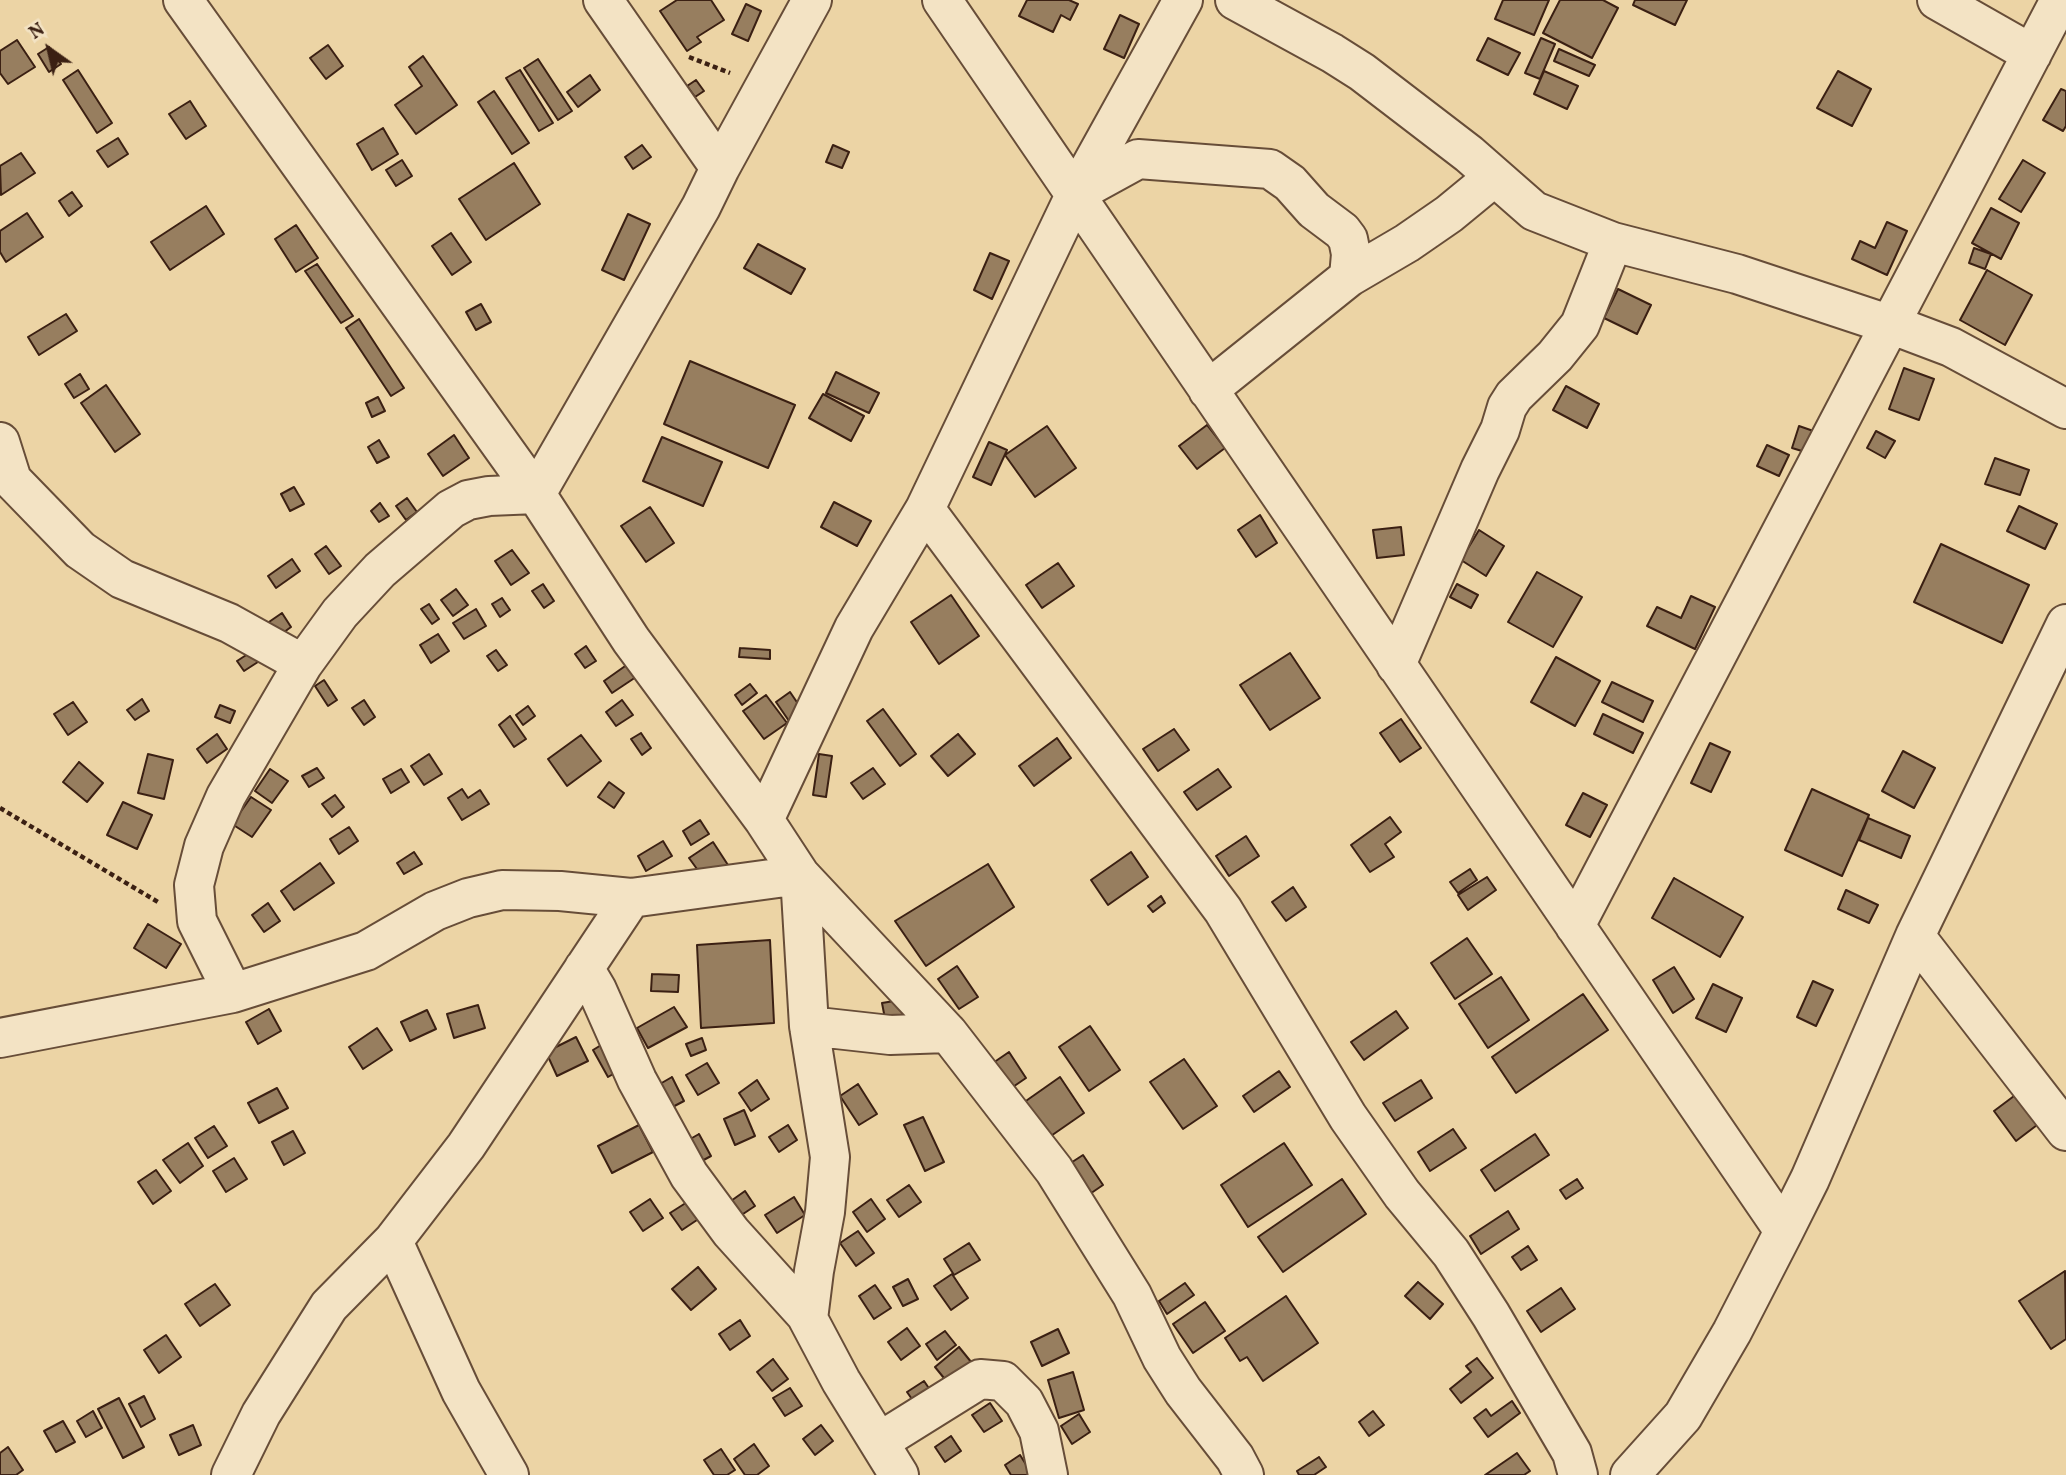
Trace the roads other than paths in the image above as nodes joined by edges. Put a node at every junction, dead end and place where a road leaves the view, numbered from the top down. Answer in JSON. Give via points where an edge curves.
{"nodes":[{"id":1,"x":183,"y":0,"type":"edge"},
{"id":2,"x":603,"y":0,"type":"edge"},
{"id":3,"x":812,"y":0,"type":"edge"},
{"id":4,"x":942,"y":0,"type":"edge"},
{"id":5,"x":1183,"y":0,"type":"edge"},
{"id":6,"x":1235,"y":0,"type":"edge"},
{"id":7,"x":1937,"y":0,"type":"edge"},
{"id":8,"x":2060,"y":0,"type":"edge"},
{"id":9,"x":2032,"y":54,"type":"junction"},
{"id":10,"x":719,"y":168,"type":"junction"},
{"id":11,"x":1494,"y":177,"type":"junction"},
{"id":12,"x":1076,"y":192,"type":"junction"},
{"id":13,"x":1614,"y":242,"type":"junction"},
{"id":14,"x":1349,"y":277,"type":"junction"},
{"id":15,"x":1890,"y":326,"type":"junction"},
{"id":16,"x":1208,"y":390,"type":"junction"},
{"id":17,"x":2066,"y":410,"type":"edge"},
{"id":18,"x":0,"y":442,"type":"edge"},
{"id":19,"x":6,"y":476,"type":"edge"},
{"id":20,"x":536,"y":494,"type":"junction"},
{"id":21,"x":925,"y":509,"type":"junction"},
{"id":22,"x":2066,"y":624,"type":"edge"},
{"id":23,"x":303,"y":664,"type":"junction"},
{"id":24,"x":1396,"y":665,"type":"junction"},
{"id":25,"x":764,"y":820,"type":"junction"},
{"id":26,"x":800,"y":875,"type":"junction"},
{"id":27,"x":631,"y":898,"type":"junction"},
{"id":28,"x":1575,"y":926,"type":"junction"},
{"id":29,"x":1915,"y":936,"type":"junction"},
{"id":30,"x":584,"y":968,"type":"junction"},
{"id":31,"x":233,"y":993,"type":"junction"},
{"id":32,"x":809,"y":1026,"type":"junction"},
{"id":33,"x":948,"y":1033,"type":"junction"},
{"id":34,"x":0,"y":1038,"type":"edge"},
{"id":35,"x":2066,"y":1131,"type":"edge"},
{"id":36,"x":1784,"y":1231,"type":"junction"},
{"id":37,"x":393,"y":1241,"type":"junction"},
{"id":38,"x":808,"y":1319,"type":"junction"},
{"id":39,"x":879,"y":1443,"type":"junction"},
{"id":40,"x":231,"y":1475,"type":"edge"},
{"id":41,"x":509,"y":1475,"type":"edge"},
{"id":42,"x":899,"y":1475,"type":"edge"},
{"id":43,"x":1048,"y":1475,"type":"edge"},
{"id":44,"x":1244,"y":1475,"type":"edge"},
{"id":45,"x":1578,"y":1475,"type":"edge"},
{"id":46,"x":1630,"y":1475,"type":"edge"}],
"edges":[{"from":1,"to":20,"type":"street"},
{"from":2,"to":10,"type":"street"},
{"from":3,"to":10,"type":"street"},
{"from":4,"to":12,"type":"street"},
{"from":5,"to":12,"type":"street"},
{"from":6,"to":11,"type":"street","via":[[1362,72]]},
{"from":7,"to":9,"type":"street"},
{"from":8,"to":9,"type":"street"},
{"from":9,"to":15,"type":"street"},
{"from":10,"to":20,"type":"street"},
{"from":11,"to":13,"type":"street","via":[[1534,211]]},
{"from":11,"to":14,"type":"street","via":[[1438,222]]},
{"from":12,"to":14,"type":"street","via":[[1138,159],[1270,169],[1348,239]]},
{"from":12,"to":16,"type":"street"},
{"from":12,"to":21,"type":"street"},
{"from":13,"to":15,"type":"street","via":[[1737,274]]},
{"from":13,"to":24,"type":"street","via":[[1580,325],[1507,407]]},
{"from":14,"to":16,"type":"street"},
{"from":15,"to":17,"type":"street","via":[[1951,347]]},
{"from":15,"to":28,"type":"street"},
{"from":16,"to":24,"type":"street"},
{"from":18,"to":19,"type":"street"},
{"from":19,"to":23,"type":"street","via":[[80,550],[122,579],[229,623]]},
{"from":20,"to":23,"type":"street","via":[[489,496],[451,509],[380,570],[340,613]]},
{"from":20,"to":25,"type":"street","via":[[631,640]]},
{"from":21,"to":25,"type":"street","via":[[854,628]]},
{"from":21,"to":45,"type":"street","via":[[1223,910],[1348,1117],[1451,1253],[1491,1315],[1572,1453]]},
{"from":22,"to":29,"type":"street"},
{"from":23,"to":31,"type":"street","via":[[226,796],[204,846],[194,885],[197,921]]},
{"from":24,"to":28,"type":"street"},
{"from":25,"to":26,"type":"street"},
{"from":26,"to":27,"type":"street"},
{"from":26,"to":32,"type":"street"},
{"from":26,"to":33,"type":"street"},
{"from":27,"to":30,"type":"street"},
{"from":27,"to":31,"type":"street","via":[[502,890],[468,898],[435,911],[366,951]]},
{"from":28,"to":36,"type":"street"},
{"from":29,"to":35,"type":"street"},
{"from":29,"to":36,"type":"street","via":[[1811,1179]]},
{"from":30,"to":37,"type":"street","via":[[466,1146]]},
{"from":30,"to":38,"type":"street","via":[[689,1175],[731,1232]]},
{"from":31,"to":34,"type":"street"},
{"from":32,"to":33,"type":"street","via":[[890,1035]]},
{"from":32,"to":38,"type":"street","via":[[830,1157]]},
{"from":33,"to":44,"type":"street","via":[[1054,1170],[1132,1295],[1182,1391]]},
{"from":36,"to":46,"type":"street","via":[[1683,1416]]},
{"from":37,"to":40,"type":"street","via":[[329,1306],[261,1414]]},
{"from":37,"to":41,"type":"street","via":[[461,1391]]},
{"from":38,"to":39,"type":"street"},
{"from":39,"to":42,"type":"street"},
{"from":39,"to":43,"type":"street","via":[[979,1379],[1003,1381],[1024,1402],[1039,1431]]}]}
